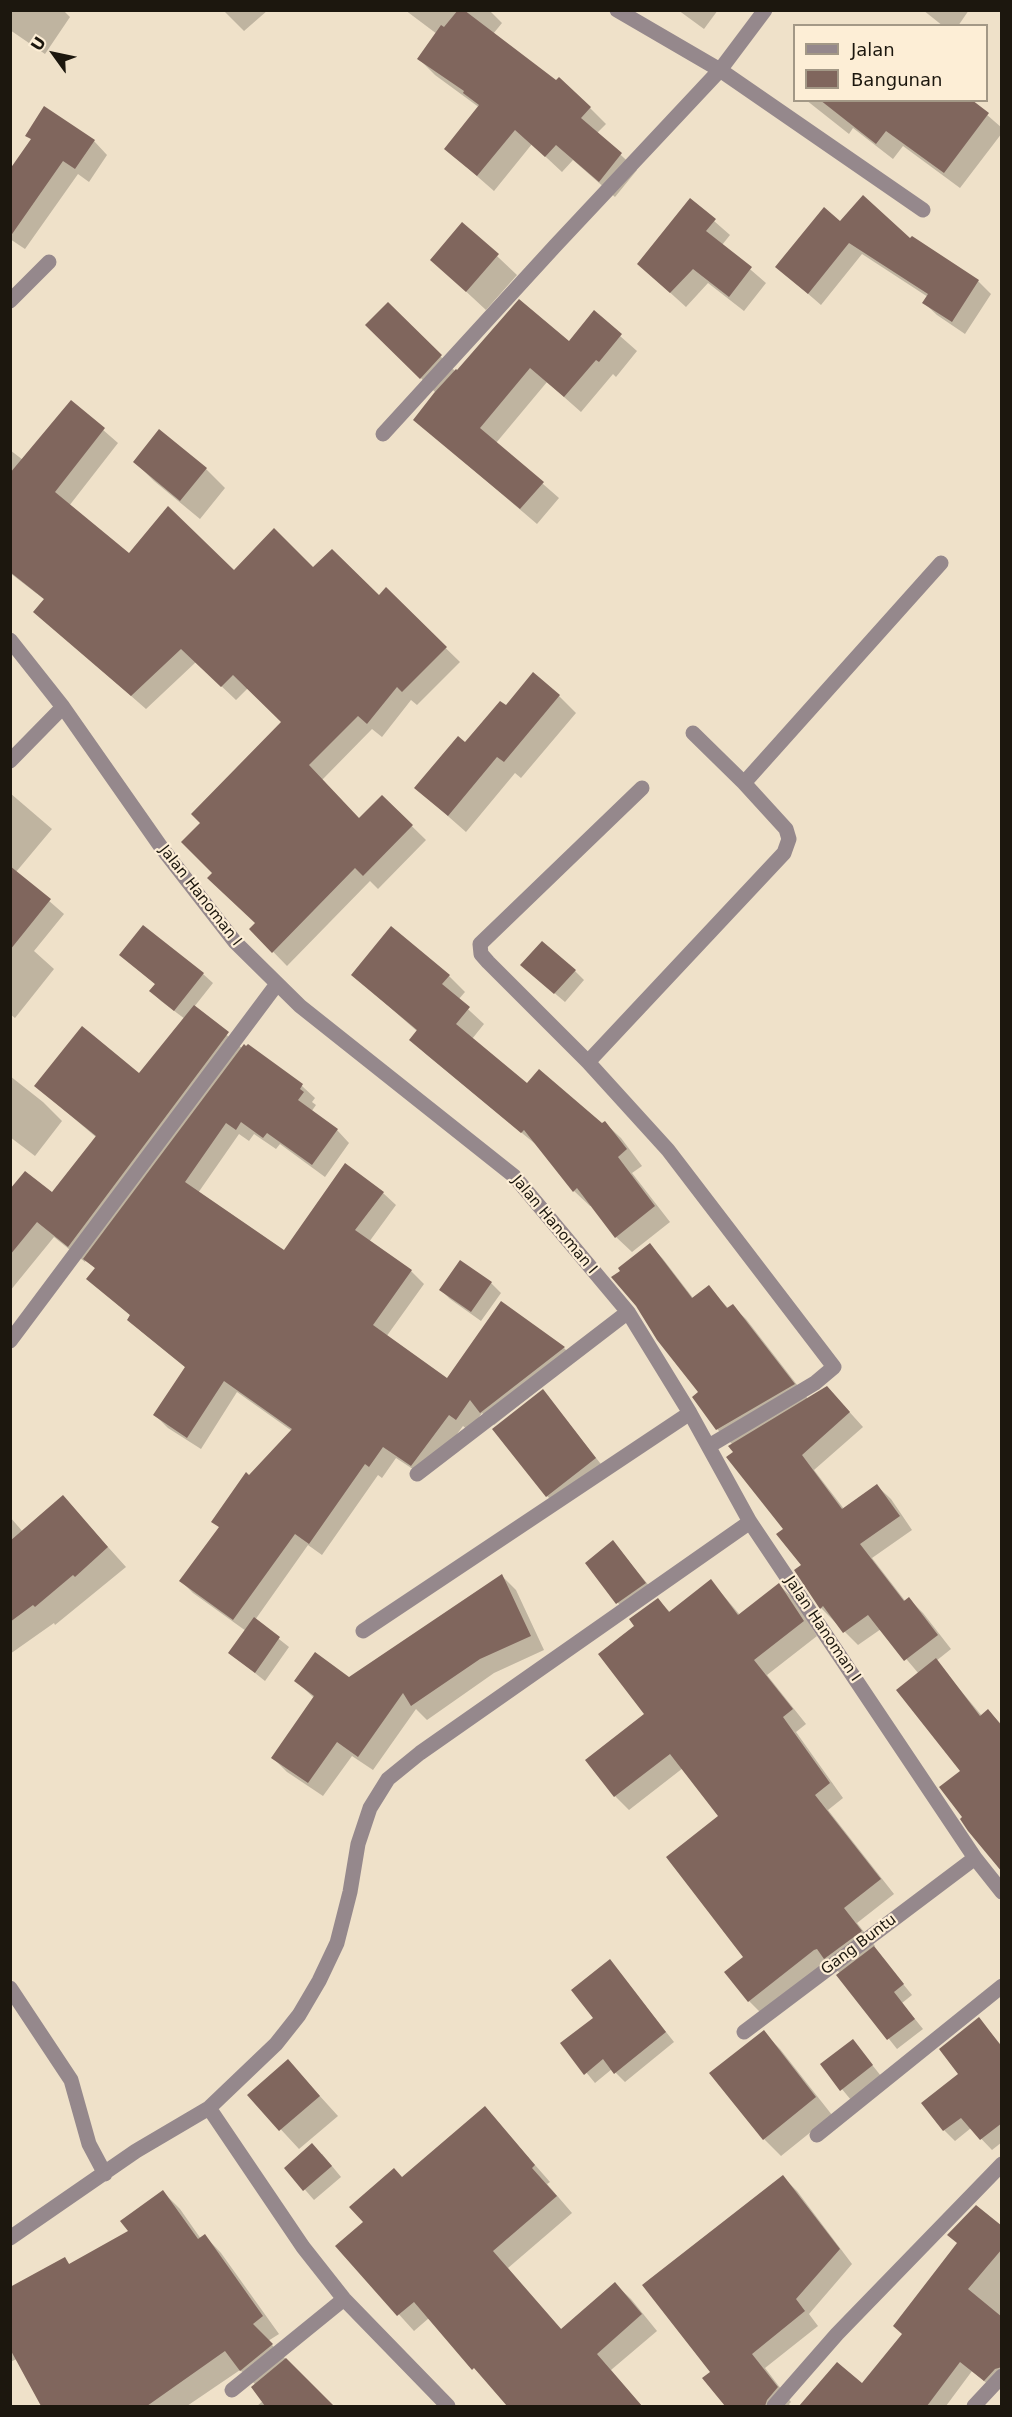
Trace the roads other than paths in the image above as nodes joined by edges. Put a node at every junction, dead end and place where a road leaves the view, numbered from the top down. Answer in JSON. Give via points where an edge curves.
{"nodes":[{"id":1,"x":617,"y":10,"type":"edge"},
{"id":2,"x":765,"y":10,"type":"edge"},
{"id":3,"x":720,"y":70,"type":"junction"},
{"id":4,"x":923,"y":210,"type":"dead end"},
{"id":5,"x":49,"y":262,"type":"dead end"},
{"id":6,"x":10,"y":301,"type":"edge"},
{"id":7,"x":383,"y":434,"type":"dead end"},
{"id":8,"x":941,"y":563,"type":"dead end"},
{"id":9,"x":10,"y":640,"type":"edge"},
{"id":10,"x":63,"y":707,"type":"junction"},
{"id":11,"x":693,"y":733,"type":"dead end"},
{"id":12,"x":10,"y":760,"type":"edge"},
{"id":13,"x":744,"y":783,"type":"junction"},
{"id":14,"x":642,"y":788,"type":"dead end"},
{"id":15,"x":277,"y":984,"type":"junction"},
{"id":16,"x":588,"y":1062,"type":"junction"},
{"id":17,"x":628,"y":1312,"type":"junction"},
{"id":18,"x":10,"y":1341,"type":"edge"},
{"id":19,"x":690,"y":1413,"type":"junction"},
{"id":20,"x":709,"y":1446,"type":"junction"},
{"id":21,"x":417,"y":1474,"type":"dead end"},
{"id":22,"x":750,"y":1522,"type":"junction"},
{"id":23,"x":363,"y":1631,"type":"dead end"},
{"id":24,"x":975,"y":1858,"type":"junction"},
{"id":25,"x":1002,"y":1892,"type":"edge"},
{"id":26,"x":1002,"y":1986,"type":"edge"},
{"id":27,"x":10,"y":1988,"type":"edge"},
{"id":28,"x":744,"y":2032,"type":"dead end"},
{"id":29,"x":209,"y":2108,"type":"junction"},
{"id":30,"x":817,"y":2135,"type":"dead end"},
{"id":31,"x":1002,"y":2164,"type":"edge"},
{"id":32,"x":105,"y":2174,"type":"junction"},
{"id":33,"x":10,"y":2238,"type":"edge"},
{"id":34,"x":344,"y":2299,"type":"junction"},
{"id":35,"x":1002,"y":2376,"type":"edge"},
{"id":36,"x":232,"y":2390,"type":"dead end"},
{"id":37,"x":448,"y":2406,"type":"edge"},
{"id":38,"x":774,"y":2406,"type":"edge"},
{"id":39,"x":974,"y":2406,"type":"edge"}],
"edges":[{"from":1,"to":3,"type":"street"},
{"from":2,"to":3,"type":"street"},
{"from":3,"to":4,"type":"street"},
{"from":3,"to":7,"type":"street"},
{"from":5,"to":6,"type":"street"},
{"from":8,"to":13,"type":"street"},
{"from":9,"to":10,"type":"street","name":"Jalan Hanoman I"},
{"from":10,"to":12,"type":"street"},
{"from":10,"to":15,"type":"street","name":"Jalan Hanoman I","via":[[161,847],[235,942]]},
{"from":11,"to":13,"type":"street"},
{"from":13,"to":16,"type":"street","via":[[786,829],[789,838],[784,853]]},
{"from":14,"to":16,"type":"street","via":[[480,944],[481,954],[488,962]]},
{"from":15,"to":17,"type":"street","name":"Jalan Hanoman I","via":[[514,1176]]},
{"from":15,"to":18,"type":"street"},
{"from":16,"to":20,"type":"street","via":[[668,1150],[834,1368]]},
{"from":17,"to":19,"type":"street","name":"Jalan Hanoman I"},
{"from":17,"to":21,"type":"street"},
{"from":19,"to":20,"type":"street","name":"Jalan Hanoman I"},
{"from":19,"to":23,"type":"street"},
{"from":20,"to":22,"type":"street","name":"Jalan Hanoman I"},
{"from":22,"to":24,"type":"street","name":"Jalan Hanoman I"},
{"from":22,"to":29,"type":"street","via":[[388,1779],[370,1808],[358,1844],[337,1943],[319,1981],[276,2044]]},
{"from":24,"to":25,"type":"street","name":"Jalan Hanoman I"},
{"from":24,"to":28,"type":"street","name":"Gang Buntu"},
{"from":26,"to":30,"type":"street"},
{"from":27,"to":32,"type":"street","via":[[71,2080],[89,2144]]},
{"from":29,"to":32,"type":"street"},
{"from":29,"to":34,"type":"street","via":[[303,2247]]},
{"from":31,"to":38,"type":"street","via":[[837,2334]]},
{"from":32,"to":33,"type":"street"},
{"from":34,"to":36,"type":"street"},
{"from":34,"to":37,"type":"street"},
{"from":35,"to":39,"type":"street"}]}
